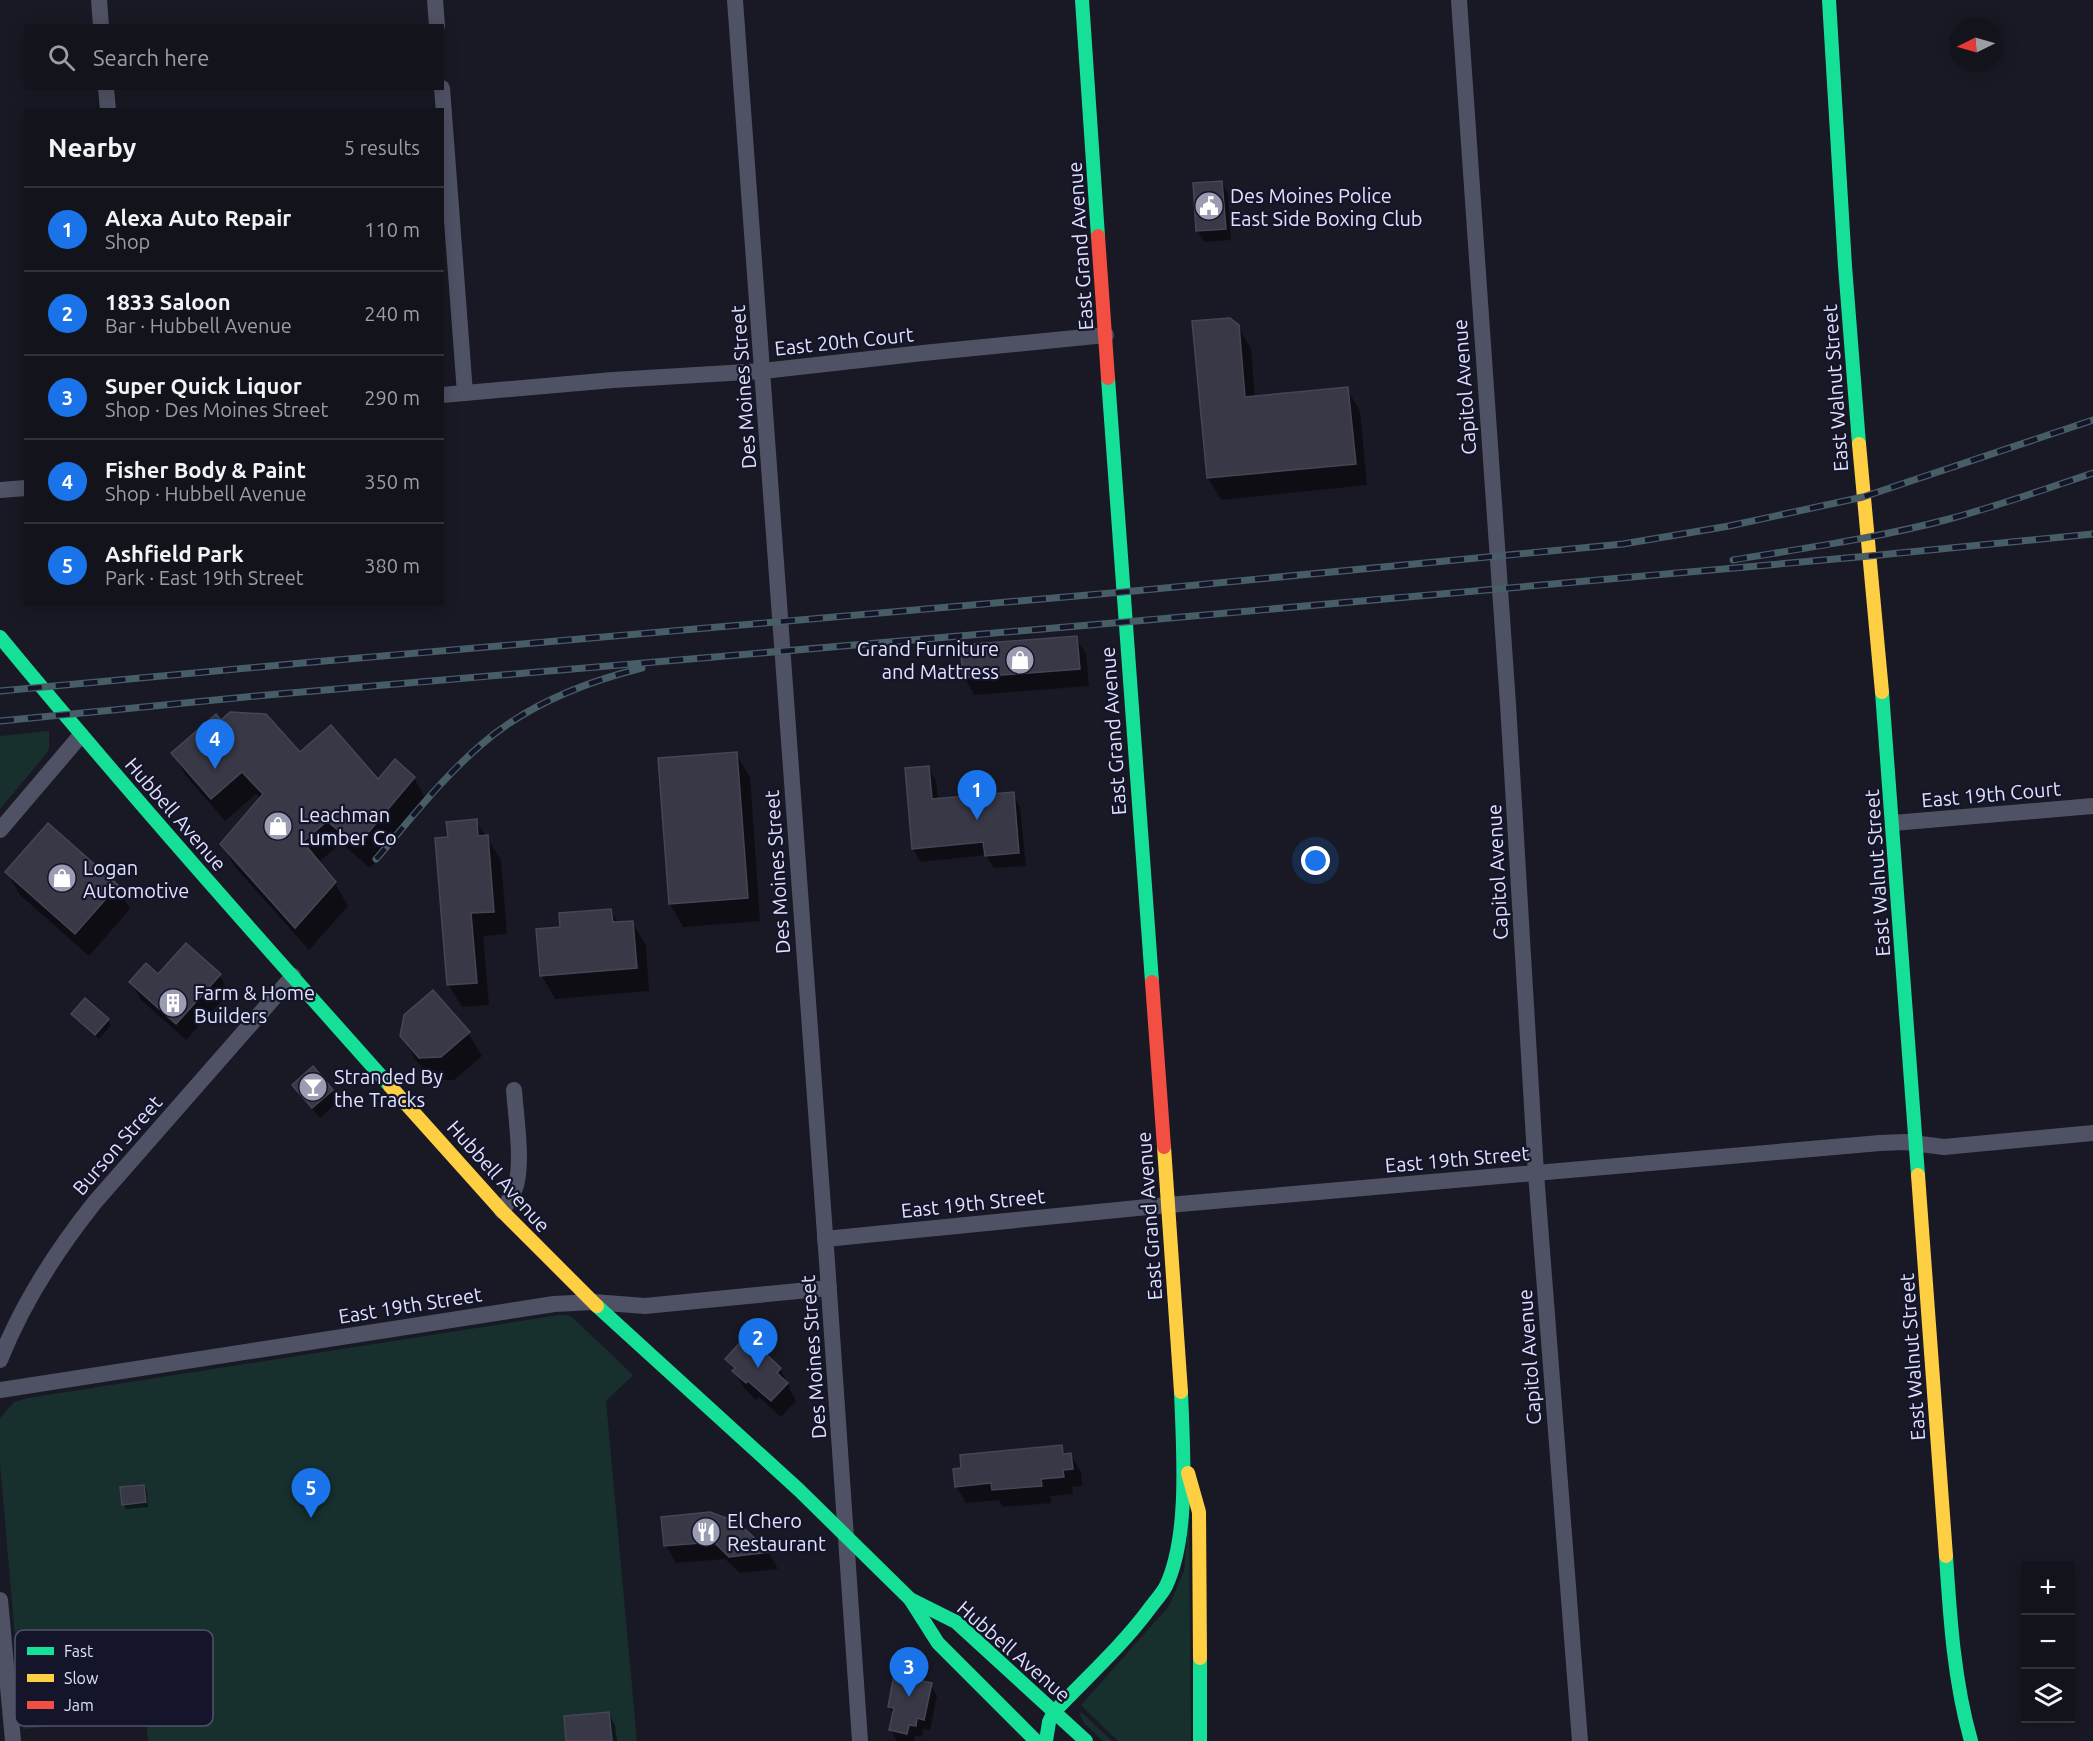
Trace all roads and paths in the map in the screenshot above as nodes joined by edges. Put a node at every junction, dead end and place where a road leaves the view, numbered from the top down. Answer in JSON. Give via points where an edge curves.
{"nodes":[{"id":1,"x":99,"y":0,"type":"edge"},
{"id":2,"x":435,"y":0,"type":"edge"},
{"id":3,"x":735,"y":0,"type":"edge"},
{"id":4,"x":1082,"y":0,"type":"edge"},
{"id":5,"x":1459,"y":0,"type":"edge"},
{"id":6,"x":1829,"y":0,"type":"edge"},
{"id":7,"x":101,"y":24,"type":"edge"},
{"id":8,"x":437,"y":24,"type":"edge"},
{"id":9,"x":106,"y":90,"type":"edge"},
{"id":10,"x":442,"y":90,"type":"edge"},
{"id":11,"x":108,"y":108,"type":"edge"},
{"id":12,"x":444,"y":108,"type":"edge"},
{"id":13,"x":444,"y":115,"type":"edge"},
{"id":14,"x":1106,"y":335,"type":"junction"},
{"id":15,"x":763,"y":371,"type":"junction"},
{"id":16,"x":465,"y":393,"type":"junction"},
{"id":17,"x":444,"y":395,"type":"edge"},
{"id":18,"x":24,"y":488,"type":"edge"},
{"id":19,"x":0,"y":490,"type":"edge"},
{"id":20,"x":0,"y":637,"type":"edge"},
{"id":21,"x":81,"y":735,"type":"junction"},
{"id":22,"x":2093,"y":806,"type":"edge"},
{"id":23,"x":1893,"y":823,"type":"junction"},
{"id":24,"x":0,"y":830,"type":"edge"},
{"id":25,"x":293,"y":976,"type":"junction"},
{"id":26,"x":514,"y":1090,"type":"dead end"},
{"id":27,"x":2093,"y":1133,"type":"edge"},
{"id":28,"x":1916,"y":1143,"type":"junction"},
{"id":29,"x":1536,"y":1173,"type":"junction"},
{"id":30,"x":1168,"y":1205,"type":"junction"},
{"id":31,"x":502,"y":1211,"type":"junction"},
{"id":32,"x":825,"y":1239,"type":"junction"},
{"id":33,"x":829,"y":1288,"type":"junction"},
{"id":34,"x":593,"y":1302,"type":"junction"},
{"id":35,"x":0,"y":1360,"type":"edge"},
{"id":36,"x":0,"y":1390,"type":"edge"},
{"id":37,"x":1184,"y":1460,"type":"junction"},
{"id":38,"x":847,"y":1537,"type":"junction"},
{"id":39,"x":910,"y":1599,"type":"junction"},
{"id":40,"x":0,"y":1600,"type":"edge"},
{"id":41,"x":1054,"y":1712,"type":"junction"},
{"id":42,"x":13,"y":1741,"type":"edge"},
{"id":43,"x":860,"y":1741,"type":"edge"},
{"id":44,"x":1036,"y":1741,"type":"edge"},
{"id":45,"x":1046,"y":1741,"type":"edge"},
{"id":46,"x":1086,"y":1741,"type":"edge"},
{"id":47,"x":1200,"y":1741,"type":"edge"},
{"id":48,"x":1580,"y":1741,"type":"edge"},
{"id":49,"x":1971,"y":1741,"type":"edge"}],
"edges":[{"from":1,"to":7,"type":"street"},
{"from":2,"to":8,"type":"street"},
{"from":3,"to":15,"type":"street","name":"Des Moines Street"},
{"from":4,"to":14,"type":"street","name":"East Grand Avenue"},
{"from":5,"to":29,"type":"street","name":"Capitol Avenue"},
{"from":6,"to":23,"type":"street","name":"East Walnut Street","via":[[1863,497]]},
{"from":9,"to":11,"type":"street"},
{"from":10,"to":12,"type":"street"},
{"from":13,"to":16,"type":"street"},
{"from":14,"to":15,"type":"street","name":"East 20th Court"},
{"from":14,"to":30,"type":"street","name":"East Grand Avenue"},
{"from":15,"to":16,"type":"street","name":"East 20th Court"},
{"from":15,"to":32,"type":"street","name":"Des Moines Street"},
{"from":16,"to":17,"type":"street","name":"East 20th Court"},
{"from":18,"to":19,"type":"street"},
{"from":20,"to":21,"type":"street","name":"Hubbell Avenue"},
{"from":21,"to":24,"type":"street"},
{"from":21,"to":25,"type":"street","name":"Hubbell Avenue"},
{"from":22,"to":23,"type":"street","name":"East 19th Court"},
{"from":23,"to":28,"type":"street","name":"East Walnut Street"},
{"from":25,"to":31,"type":"street","name":"Hubbell Avenue"},
{"from":25,"to":35,"type":"street","name":"Burson Street","via":[[72,1232],[34,1289]]},
{"from":26,"to":31,"type":"street","via":[[517,1182]]},
{"from":27,"to":28,"type":"street","name":"East 19th Street","via":[[1944,1147]]},
{"from":28,"to":29,"type":"street","name":"East 19th Street"},
{"from":28,"to":49,"type":"street","name":"East Walnut Street","via":[[1952,1641]]},
{"from":29,"to":30,"type":"street","name":"East 19th Street"},
{"from":29,"to":48,"type":"street","name":"Capitol Avenue"},
{"from":30,"to":32,"type":"street","name":"East 19th Street"},
{"from":30,"to":37,"type":"street","name":"East Grand Avenue"},
{"from":31,"to":34,"type":"street","name":"Hubbell Avenue"},
{"from":32,"to":33,"type":"street","name":"Des Moines Street"},
{"from":33,"to":34,"type":"street","name":"East 19th Street","via":[[645,1306]]},
{"from":33,"to":38,"type":"street","name":"Des Moines Street"},
{"from":34,"to":36,"type":"street","name":"East 19th Street","via":[[554,1304]]},
{"from":34,"to":38,"type":"street","name":"Hubbell Avenue"},
{"from":37,"to":41,"type":"street","name":"East Grand Avenue","via":[[1179,1539],[1165,1588],[1138,1624]]},
{"from":37,"to":47,"type":"street","name":"East Grand Avenue","via":[[1200,1535]]},
{"from":38,"to":39,"type":"street","name":"Hubbell Avenue"},
{"from":38,"to":43,"type":"street","name":"Des Moines Street"},
{"from":39,"to":41,"type":"street","name":"Hubbell Avenue","via":[[956,1622]]},
{"from":39,"to":44,"type":"street","name":"Hubbell Avenue","via":[[938,1643]]},
{"from":40,"to":42,"type":"street"},
{"from":41,"to":45,"type":"street","name":"East Grand Avenue"},
{"from":41,"to":46,"type":"street","name":"Hubbell Avenue"}]}
